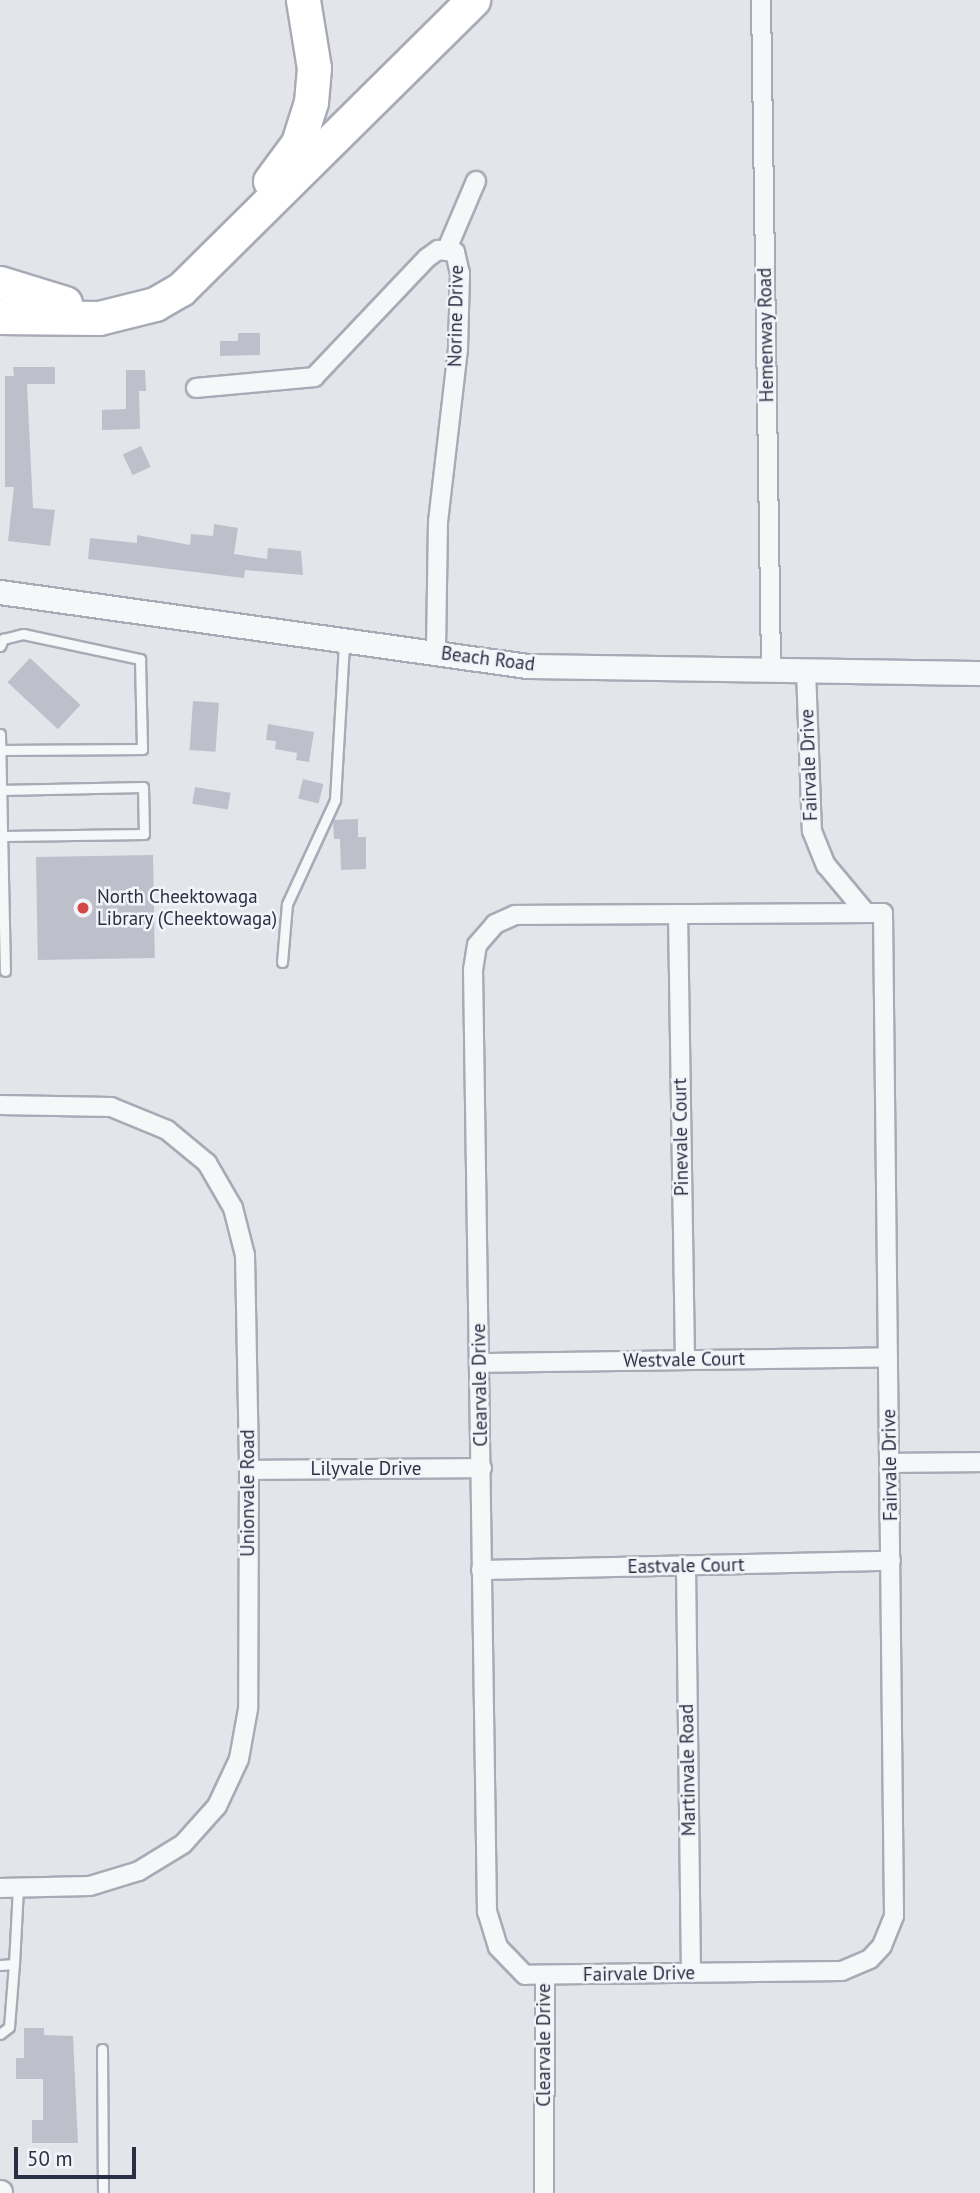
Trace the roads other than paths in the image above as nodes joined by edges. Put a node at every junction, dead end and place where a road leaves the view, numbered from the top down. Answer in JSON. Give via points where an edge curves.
{"nodes":[{"id":1,"x":303,"y":0,"type":"edge"},
{"id":2,"x":474,"y":0,"type":"edge"},
{"id":3,"x":761,"y":0,"type":"edge"},
{"id":4,"x":477,"y":181,"type":"dead end"},
{"id":5,"x":447,"y":249,"type":"junction"},
{"id":6,"x":0,"y":283,"type":"edge"},
{"id":7,"x":0,"y":317,"type":"edge"},
{"id":8,"x":196,"y":388,"type":"dead end"},
{"id":9,"x":0,"y":592,"type":"edge"},
{"id":10,"x":344,"y":640,"type":"junction"},
{"id":11,"x":0,"y":646,"type":"edge"},
{"id":12,"x":436,"y":653,"type":"junction"},
{"id":13,"x":771,"y":670,"type":"junction"},
{"id":14,"x":806,"y":670,"type":"junction"},
{"id":15,"x":980,"y":673,"type":"edge"},
{"id":16,"x":0,"y":734,"type":"edge"},
{"id":17,"x":4,"y":750,"type":"junction"},
{"id":18,"x":2,"y":790,"type":"edge"},
{"id":19,"x":5,"y":836,"type":"junction"},
{"id":20,"x":866,"y":913,"type":"junction"},
{"id":21,"x":678,"y":914,"type":"junction"},
{"id":22,"x":282,"y":962,"type":"dead end"},
{"id":23,"x":5,"y":971,"type":"dead end"},
{"id":24,"x":0,"y":1105,"type":"edge"},
{"id":25,"x":888,"y":1357,"type":"junction"},
{"id":26,"x":685,"y":1360,"type":"junction"},
{"id":27,"x":479,"y":1363,"type":"junction"},
{"id":28,"x":980,"y":1462,"type":"edge"},
{"id":29,"x":891,"y":1463,"type":"junction"},
{"id":30,"x":482,"y":1468,"type":"junction"},
{"id":31,"x":249,"y":1470,"type":"junction"},
{"id":32,"x":891,"y":1561,"type":"junction"},
{"id":33,"x":686,"y":1566,"type":"junction"},
{"id":34,"x":481,"y":1570,"type":"junction"},
{"id":35,"x":9,"y":1887,"type":"edge"},
{"id":36,"x":14,"y":1964,"type":"junction"},
{"id":37,"x":0,"y":1965,"type":"edge"},
{"id":38,"x":691,"y":1973,"type":"junction"},
{"id":39,"x":545,"y":1975,"type":"junction"},
{"id":40,"x":0,"y":2034,"type":"edge"},
{"id":41,"x":102,"y":2049,"type":"dead end"},
{"id":42,"x":103,"y":2193,"type":"edge"},
{"id":43,"x":544,"y":2193,"type":"edge"}],
"edges":[{"from":1,"to":6,"type":"highway","via":[[314,68],[311,102],[298,143],[279,172],[183,267],[137,295],[99,304],[52,301]]},
{"from":2,"to":7,"type":"highway","via":[[181,289],[155,304],[99,318]]},
{"from":3,"to":13,"type":"street","name":"Hemenway Road"},
{"from":4,"to":5,"type":"street"},
{"from":5,"to":8,"type":"street","name":"Norine Drive","via":[[427,258],[314,377]]},
{"from":5,"to":12,"type":"street","name":"Norine Drive","via":[[455,252],[460,273],[458,349],[438,522]]},
{"from":9,"to":10,"type":"street","name":"Beach Road"},
{"from":10,"to":12,"type":"street","name":"Beach Road"},
{"from":10,"to":22,"type":"lane","via":[[335,800],[287,904]]},
{"from":11,"to":17,"type":"lane","via":[[3,639],[23,634],[140,659],[142,749]]},
{"from":12,"to":13,"type":"street","name":"Beach Road","via":[[527,666]]},
{"from":13,"to":14,"type":"street","name":"Beach Road"},
{"from":14,"to":15,"type":"street","name":"Beach Road"},
{"from":14,"to":20,"type":"street","name":"Fairvale Drive","via":[[812,831],[826,865]]},
{"from":16,"to":17,"type":"lane"},
{"from":17,"to":18,"type":"lane"},
{"from":18,"to":19,"type":"lane"},
{"from":18,"to":19,"type":"lane","via":[[143,787],[144,834]]},
{"from":19,"to":23,"type":"lane"},
{"from":20,"to":21,"type":"street","name":"Clearvale Drive"},
{"from":20,"to":25,"type":"street","name":"Fairvale Drive","via":[[883,913]]},
{"from":21,"to":26,"type":"street","name":"Pinevale Court"},
{"from":21,"to":27,"type":"street","name":"Clearvale Drive","via":[[515,915],[495,924],[477,945]]},
{"from":24,"to":31,"type":"street","name":"Unionvale Road","via":[[111,1107],[167,1130],[207,1163],[233,1208],[245,1255]]},
{"from":25,"to":26,"type":"street","name":"Westvale Court"},
{"from":25,"to":29,"type":"street","name":"Fairvale Drive"},
{"from":26,"to":27,"type":"street","name":"Westvale Court"},
{"from":27,"to":30,"type":"street","name":"Clearvale Drive"},
{"from":28,"to":29,"type":"street"},
{"from":29,"to":32,"type":"street","name":"Fairvale Drive"},
{"from":30,"to":31,"type":"street","name":"Lilyvale Drive"},
{"from":30,"to":34,"type":"street","name":"Clearvale Drive"},
{"from":31,"to":35,"type":"street","name":"Unionvale Road","via":[[248,1709],[239,1759],[223,1794],[183,1844],[139,1871],[90,1886]]},
{"from":32,"to":33,"type":"street","name":"Eastvale Court"},
{"from":32,"to":38,"type":"street","name":"Fairvale Drive","via":[[895,1905],[890,1933],[870,1959],[842,1971]]},
{"from":33,"to":34,"type":"street","name":"Eastvale Court"},
{"from":33,"to":38,"type":"street","name":"Martinvale Road"},
{"from":34,"to":39,"type":"street","name":"Clearvale Drive","via":[[487,1912],[498,1947],[509,1961],[525,1975]]},
{"from":35,"to":36,"type":"lane"},
{"from":36,"to":37,"type":"lane"},
{"from":36,"to":40,"type":"lane","via":[[9,2027]]},
{"from":38,"to":39,"type":"street","name":"Fairvale Drive"},
{"from":39,"to":43,"type":"street","name":"Clearvale Drive"},
{"from":41,"to":42,"type":"lane"}]}
